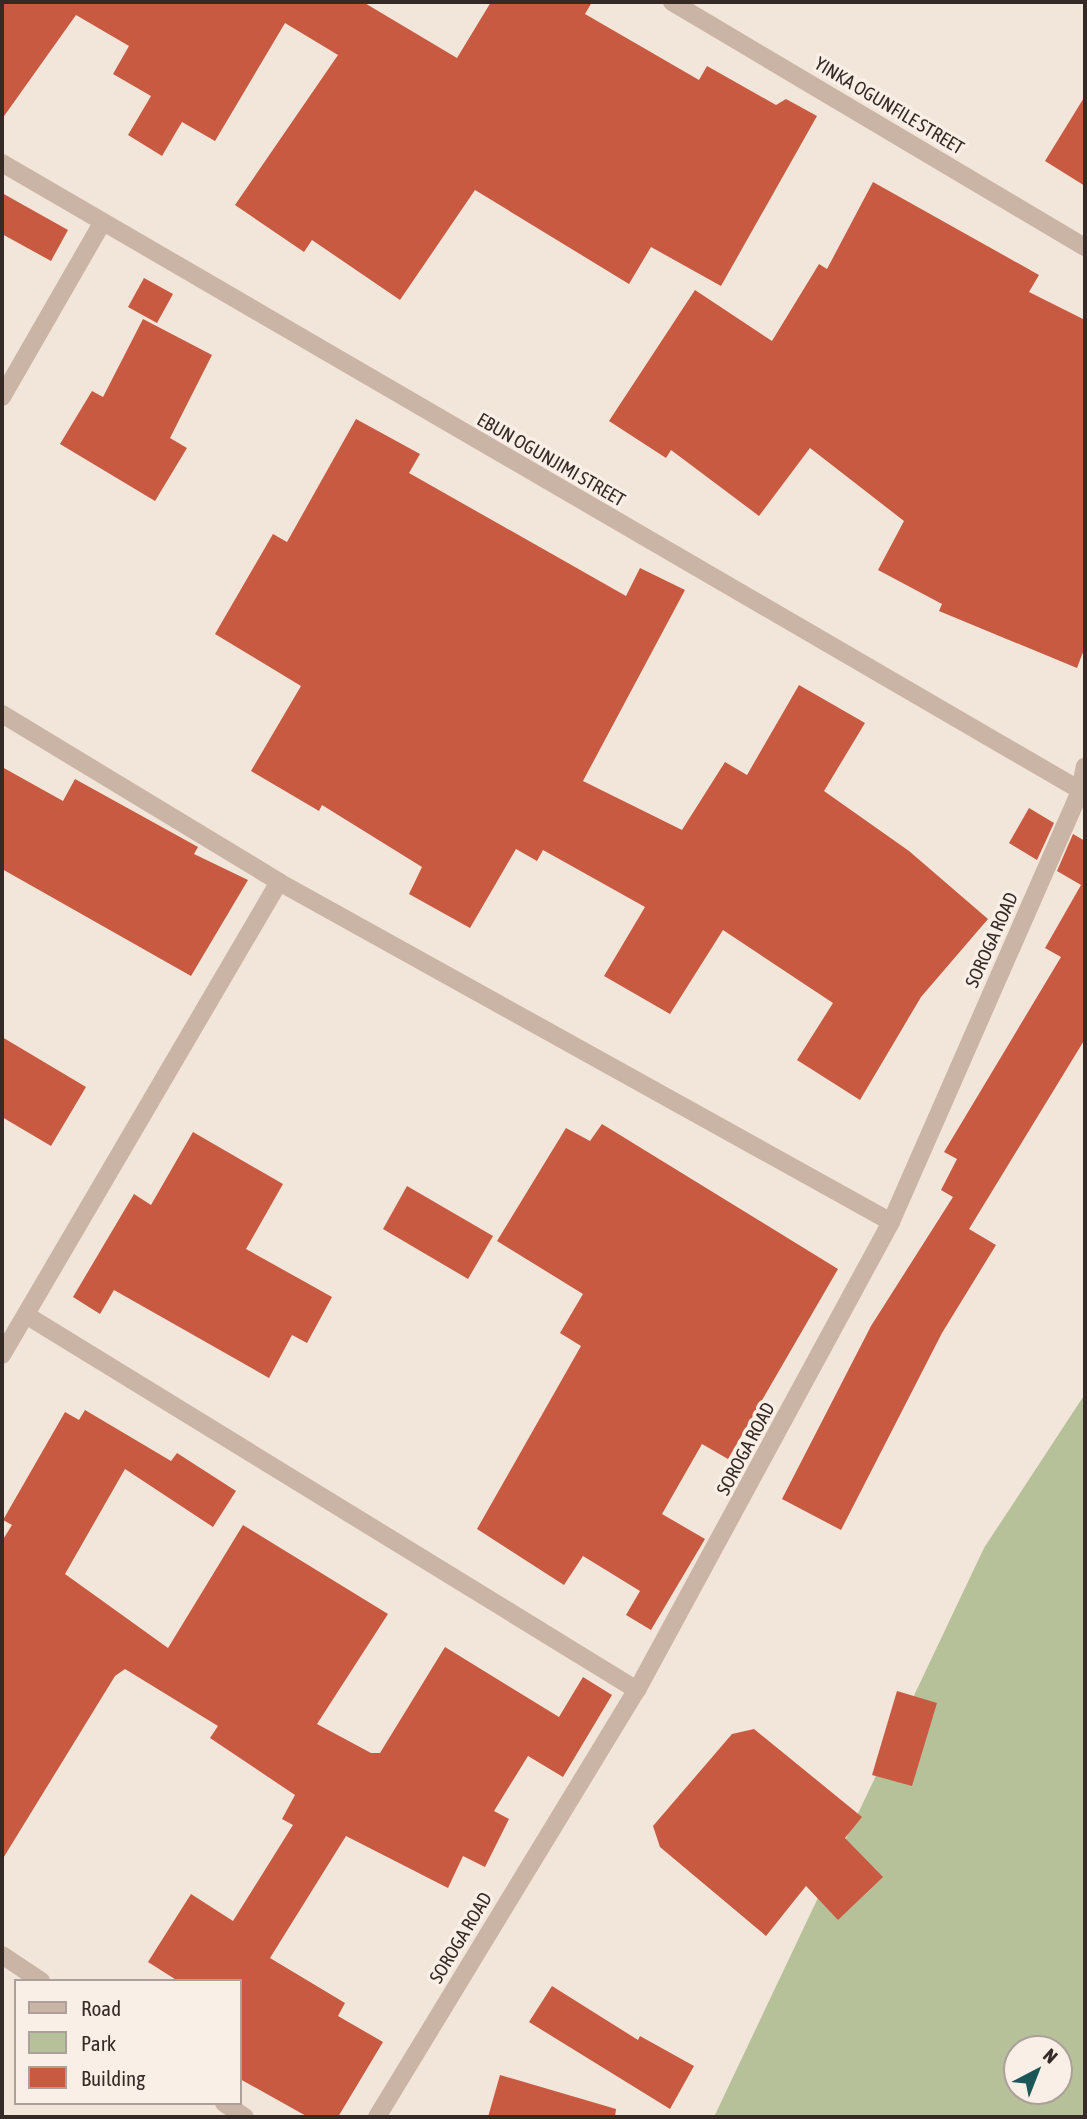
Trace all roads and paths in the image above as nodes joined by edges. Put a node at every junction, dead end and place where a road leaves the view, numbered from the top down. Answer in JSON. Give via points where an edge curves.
{"nodes":[{"id":1,"x":672,"y":2,"type":"edge"},
{"id":2,"x":2,"y":163,"type":"edge"},
{"id":3,"x":102,"y":223,"type":"junction"},
{"id":4,"x":1085,"y":247,"type":"edge"},
{"id":5,"x":2,"y":397,"type":"edge"},
{"id":6,"x":2,"y":714,"type":"edge"},
{"id":7,"x":1085,"y":766,"type":"edge"},
{"id":8,"x":1082,"y":792,"type":"edge"},
{"id":9,"x":279,"y":882,"type":"junction"},
{"id":10,"x":891,"y":1222,"type":"junction"},
{"id":11,"x":26,"y":1315,"type":"junction"},
{"id":12,"x":2,"y":1355,"type":"edge"},
{"id":13,"x":637,"y":1690,"type":"junction"},
{"id":14,"x":2,"y":1955,"type":"edge"},
{"id":15,"x":38,"y":1979,"type":"edge"},
{"id":16,"x":228,"y":2105,"type":"edge"},
{"id":17,"x":246,"y":2117,"type":"edge"},
{"id":18,"x":377,"y":2117,"type":"edge"}],
"edges":[{"from":1,"to":4,"type":"street","name":"YINKA OGUNFILE STREET"},
{"from":2,"to":3,"type":"street","name":"EBUN OGUNJIMI STREET"},
{"from":3,"to":5,"type":"street"},
{"from":3,"to":8,"type":"street","name":"EBUN OGUNJIMI STREET"},
{"from":6,"to":9,"type":"street"},
{"from":7,"to":8,"type":"street","name":"SOROGA ROAD"},
{"from":8,"to":10,"type":"street","name":"SOROGA ROAD"},
{"from":9,"to":10,"type":"street"},
{"from":9,"to":11,"type":"street"},
{"from":10,"to":13,"type":"street","name":"SOROGA ROAD"},
{"from":11,"to":12,"type":"street"},
{"from":11,"to":13,"type":"street"},
{"from":13,"to":18,"type":"street","name":"SOROGA ROAD"},
{"from":14,"to":15,"type":"street"},
{"from":16,"to":17,"type":"street"}]}
